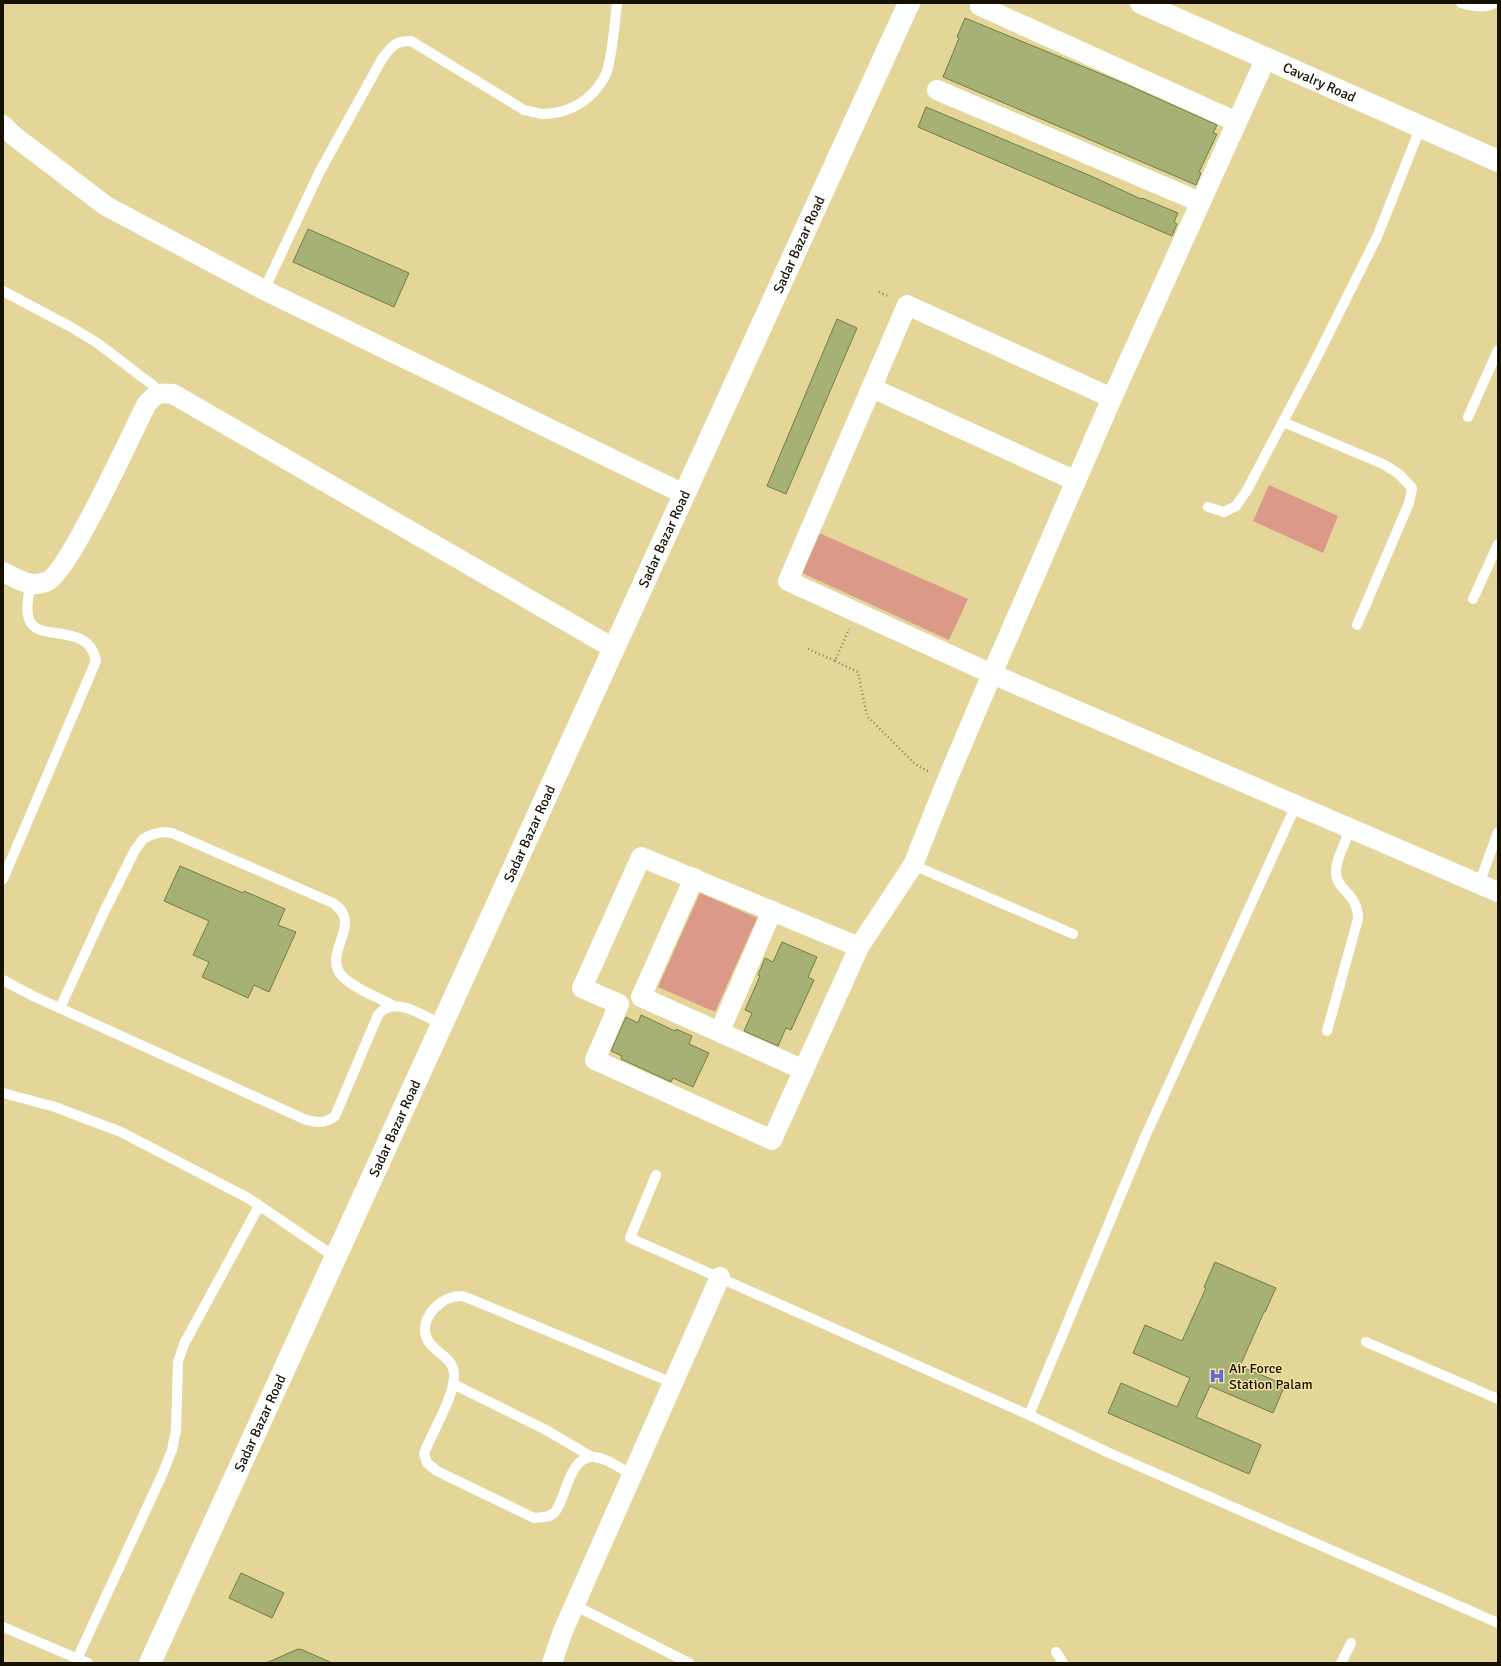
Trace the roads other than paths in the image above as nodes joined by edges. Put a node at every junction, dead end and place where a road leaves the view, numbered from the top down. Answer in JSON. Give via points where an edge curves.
{"nodes":[{"id":1,"x":617,"y":3,"type":"edge"},
{"id":2,"x":909,"y":3,"type":"edge"},
{"id":3,"x":1141,"y":3,"type":"edge"},
{"id":4,"x":1461,"y":3,"type":"edge"},
{"id":5,"x":1494,"y":3,"type":"edge"},
{"id":6,"x":980,"y":6,"type":"dead end"},
{"id":7,"x":1266,"y":58,"type":"junction"},
{"id":8,"x":937,"y":90,"type":"dead end"},
{"id":9,"x":1237,"y":122,"type":"junction"},
{"id":10,"x":3,"y":125,"type":"edge"},
{"id":11,"x":1421,"y":126,"type":"junction"},
{"id":12,"x":1498,"y":161,"type":"edge"},
{"id":13,"x":1200,"y":202,"type":"junction"},
{"id":14,"x":264,"y":290,"type":"junction"},
{"id":15,"x":3,"y":291,"type":"edge"},
{"id":16,"x":1498,"y":350,"type":"edge"},
{"id":17,"x":872,"y":388,"type":"junction"},
{"id":18,"x":164,"y":393,"type":"junction"},
{"id":19,"x":1112,"y":398,"type":"junction"},
{"id":20,"x":1468,"y":418,"type":"dead end"},
{"id":21,"x":1283,"y":422,"type":"junction"},
{"id":22,"x":1076,"y":481,"type":"junction"},
{"id":23,"x":684,"y":494,"type":"junction"},
{"id":24,"x":1208,"y":507,"type":"dead end"},
{"id":25,"x":1498,"y":544,"type":"edge"},
{"id":26,"x":3,"y":572,"type":"edge"},
{"id":27,"x":30,"y":585,"type":"junction"},
{"id":28,"x":1473,"y":599,"type":"dead end"},
{"id":29,"x":1357,"y":625,"type":"dead end"},
{"id":30,"x":613,"y":648,"type":"junction"},
{"id":31,"x":992,"y":674,"type":"junction"},
{"id":32,"x":1296,"y":805,"type":"junction"},
{"id":33,"x":1350,"y":829,"type":"junction"},
{"id":34,"x":1498,"y":832,"type":"edge"},
{"id":35,"x":913,"y":865,"type":"junction"},
{"id":36,"x":694,"y":878,"type":"junction"},
{"id":37,"x":3,"y":879,"type":"edge"},
{"id":38,"x":1480,"y":884,"type":"junction"},
{"id":39,"x":1498,"y":892,"type":"edge"},
{"id":40,"x":772,"y":911,"type":"junction"},
{"id":41,"x":1073,"y":934,"type":"dead end"},
{"id":42,"x":859,"y":947,"type":"junction"},
{"id":43,"x":3,"y":980,"type":"edge"},
{"id":44,"x":641,"y":997,"type":"junction"},
{"id":45,"x":619,"y":1004,"type":"junction"},
{"id":46,"x":392,"y":1005,"type":"junction"},
{"id":47,"x":60,"y":1008,"type":"junction"},
{"id":48,"x":441,"y":1024,"type":"junction"},
{"id":49,"x":1328,"y":1031,"type":"dead end"},
{"id":50,"x":720,"y":1032,"type":"junction"},
{"id":51,"x":804,"y":1070,"type":"junction"},
{"id":52,"x":3,"y":1094,"type":"edge"},
{"id":53,"x":656,"y":1175,"type":"dead end"},
{"id":54,"x":259,"y":1206,"type":"junction"},
{"id":55,"x":335,"y":1257,"type":"junction"},
{"id":56,"x":720,"y":1278,"type":"junction"},
{"id":57,"x":1366,"y":1342,"type":"dead end"},
{"id":58,"x":673,"y":1383,"type":"junction"},
{"id":59,"x":453,"y":1384,"type":"junction"},
{"id":60,"x":1498,"y":1399,"type":"edge"},
{"id":61,"x":1029,"y":1415,"type":"junction"},
{"id":62,"x":592,"y":1457,"type":"junction"},
{"id":63,"x":632,"y":1475,"type":"junction"},
{"id":64,"x":574,"y":1605,"type":"junction"},
{"id":65,"x":1498,"y":1623,"type":"edge"},
{"id":66,"x":3,"y":1627,"type":"edge"},
{"id":67,"x":1351,"y":1643,"type":"dead end"},
{"id":68,"x":1056,"y":1652,"type":"dead end"},
{"id":69,"x":77,"y":1658,"type":"junction"},
{"id":70,"x":88,"y":1663,"type":"edge"},
{"id":71,"x":150,"y":1663,"type":"edge"},
{"id":72,"x":552,"y":1663,"type":"edge"},
{"id":73,"x":689,"y":1663,"type":"edge"},
{"id":74,"x":1063,"y":1663,"type":"edge"},
{"id":75,"x":1341,"y":1663,"type":"edge"}],
"edges":[{"from":1,"to":14,"type":"lane","via":[[605,75],[586,100],[565,111],[544,114],[524,110],[411,41],[400,41],[392,46],[382,59],[320,171]]},
{"from":2,"to":23,"type":"street","name":"Sadar Bazar Road"},
{"from":3,"to":7,"type":"street","name":"Cavalry Road"},
{"from":4,"to":5,"type":"lane","via":[[1477,6],[1491,6]]},
{"from":6,"to":9,"type":"street"},
{"from":7,"to":9,"type":"street"},
{"from":7,"to":11,"type":"street","name":"Cavalry Road"},
{"from":8,"to":13,"type":"street"},
{"from":9,"to":13,"type":"street"},
{"from":10,"to":14,"type":"street","via":[[106,206]]},
{"from":11,"to":12,"type":"street","name":"Cavalry Road"},
{"from":11,"to":21,"type":"lane","via":[[1377,237]]},
{"from":13,"to":19,"type":"street"},
{"from":14,"to":23,"type":"street"},
{"from":15,"to":18,"type":"lane","via":[[96,342]]},
{"from":16,"to":20,"type":"lane"},
{"from":17,"to":19,"type":"street","via":[[907,305]]},
{"from":17,"to":22,"type":"street"},
{"from":17,"to":31,"type":"street","via":[[788,581]]},
{"from":18,"to":27,"type":"street","via":[[154,395],[146,405],[100,499],[60,570],[47,582]]},
{"from":18,"to":30,"type":"street","via":[[173,394],[196,406]]},
{"from":19,"to":22,"type":"street"},
{"from":21,"to":24,"type":"lane","via":[[1236,506],[1224,512]]},
{"from":21,"to":29,"type":"lane","via":[[1383,464],[1399,474],[1412,488],[1409,503]]},
{"from":22,"to":31,"type":"street"},
{"from":23,"to":30,"type":"street","name":"Sadar Bazar Road"},
{"from":25,"to":28,"type":"lane"},
{"from":26,"to":27,"type":"street"},
{"from":27,"to":37,"type":"lane","via":[[28,618],[32,626],[44,631],[78,637],[89,644],[96,661]]},
{"from":30,"to":48,"type":"street","name":"Sadar Bazar Road"},
{"from":31,"to":32,"type":"street"},
{"from":31,"to":35,"type":"street"},
{"from":32,"to":33,"type":"street"},
{"from":32,"to":61,"type":"lane","via":[[1145,1137]]},
{"from":33,"to":38,"type":"street"},
{"from":33,"to":49,"type":"lane","via":[[1336,873],[1337,879],[1355,902],[1358,919]]},
{"from":34,"to":38,"type":"lane"},
{"from":35,"to":41,"type":"lane"},
{"from":35,"to":42,"type":"street"},
{"from":36,"to":40,"type":"street"},
{"from":36,"to":44,"type":"street"},
{"from":36,"to":45,"type":"street","via":[[641,857],[582,988]]},
{"from":38,"to":39,"type":"street"},
{"from":40,"to":42,"type":"street"},
{"from":40,"to":50,"type":"street"},
{"from":42,"to":51,"type":"street"},
{"from":43,"to":47,"type":"lane"},
{"from":44,"to":45,"type":"street"},
{"from":44,"to":50,"type":"street"},
{"from":45,"to":51,"type":"street","via":[[595,1060],[772,1140]]},
{"from":46,"to":47,"type":"lane","via":[[383,1008],[378,1015],[335,1116],[327,1122],[317,1123]]},
{"from":46,"to":47,"type":"lane","via":[[347,980],[339,972],[336,963],[345,926],[345,917],[340,908],[208,849],[162,832],[143,839],[135,850]]},
{"from":46,"to":48,"type":"lane","via":[[401,1006]]},
{"from":48,"to":55,"type":"street","name":"Sadar Bazar Road"},
{"from":50,"to":51,"type":"street"},
{"from":52,"to":54,"type":"lane","via":[[55,1107],[121,1132]]},
{"from":53,"to":56,"type":"lane","via":[[630,1238]]},
{"from":54,"to":55,"type":"lane"},
{"from":54,"to":69,"type":"lane","via":[[184,1344],[178,1362],[176,1430],[172,1450]]},
{"from":55,"to":71,"type":"street","name":"Sadar Bazar Road"},
{"from":56,"to":58,"type":"street"},
{"from":56,"to":61,"type":"lane"},
{"from":57,"to":60,"type":"lane"},
{"from":58,"to":59,"type":"lane","via":[[462,1296],[439,1304],[430,1314],[425,1328],[432,1345],[452,1365]]},
{"from":58,"to":63,"type":"street"},
{"from":59,"to":62,"type":"lane","via":[[546,1430]]},
{"from":59,"to":62,"type":"lane","via":[[424,1454],[427,1463],[437,1471],[534,1518],[547,1517],[554,1513],[579,1462]]},
{"from":61,"to":65,"type":"lane","via":[[1107,1452]]},
{"from":62,"to":63,"type":"lane","via":[[605,1460]]},
{"from":63,"to":64,"type":"street"},
{"from":64,"to":72,"type":"street"},
{"from":64,"to":73,"type":"lane"},
{"from":66,"to":69,"type":"lane"},
{"from":67,"to":75,"type":"lane"},
{"from":68,"to":74,"type":"lane"},
{"from":69,"to":70,"type":"lane"}]}
